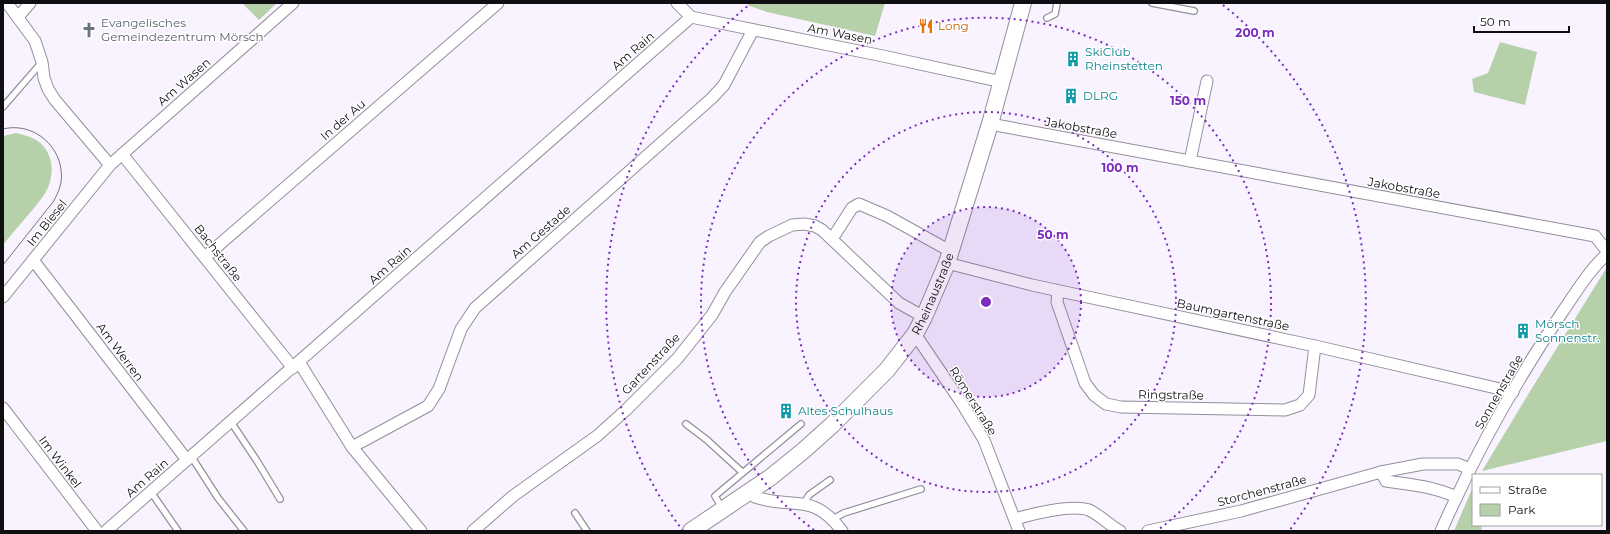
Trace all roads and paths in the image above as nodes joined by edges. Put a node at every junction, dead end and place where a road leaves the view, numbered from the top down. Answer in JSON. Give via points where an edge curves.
{"nodes":[{"id":1,"x":7,"y":3,"type":"edge"},
{"id":2,"x":30,"y":3,"type":"edge"},
{"id":3,"x":293,"y":3,"type":"edge"},
{"id":4,"x":498,"y":3,"type":"edge"},
{"id":5,"x":677,"y":3,"type":"edge"},
{"id":6,"x":1023,"y":3,"type":"edge"},
{"id":7,"x":1057,"y":3,"type":"edge"},
{"id":8,"x":1152,"y":3,"type":"edge"},
{"id":9,"x":1194,"y":11,"type":"dead end"},
{"id":10,"x":18,"y":17,"type":"junction"},
{"id":11,"x":691,"y":17,"type":"junction"},
{"id":12,"x":1047,"y":18,"type":"dead end"},
{"id":13,"x":753,"y":30,"type":"junction"},
{"id":14,"x":42,"y":62,"type":"junction"},
{"id":15,"x":1207,"y":81,"type":"dead end"},
{"id":16,"x":1002,"y":82,"type":"junction"},
{"id":17,"x":3,"y":107,"type":"edge"},
{"id":18,"x":990,"y":124,"type":"junction"},
{"id":19,"x":122,"y":154,"type":"junction"},
{"id":20,"x":1190,"y":161,"type":"junction"},
{"id":21,"x":110,"y":165,"type":"junction"},
{"id":22,"x":832,"y":239,"type":"junction"},
{"id":23,"x":1607,"y":252,"type":"edge"},
{"id":24,"x":205,"y":257,"type":"junction"},
{"id":25,"x":948,"y":257,"type":"junction"},
{"id":26,"x":33,"y":260,"type":"junction"},
{"id":27,"x":1058,"y":291,"type":"junction"},
{"id":28,"x":3,"y":297,"type":"edge"},
{"id":29,"x":924,"y":317,"type":"junction"},
{"id":30,"x":915,"y":334,"type":"junction"},
{"id":31,"x":1315,"y":346,"type":"junction"},
{"id":32,"x":296,"y":365,"type":"junction"},
{"id":33,"x":1514,"y":392,"type":"junction"},
{"id":34,"x":3,"y":408,"type":"edge"},
{"id":35,"x":231,"y":422,"type":"junction"},
{"id":36,"x":686,"y":424,"type":"dead end"},
{"id":37,"x":801,"y":424,"type":"dead end"},
{"id":38,"x":352,"y":447,"type":"junction"},
{"id":39,"x":189,"y":458,"type":"junction"},
{"id":40,"x":1470,"y":469,"type":"junction"},
{"id":41,"x":742,"y":472,"type":"junction"},
{"id":42,"x":1381,"y":472,"type":"junction"},
{"id":43,"x":830,"y":480,"type":"dead end"},
{"id":44,"x":921,"y":489,"type":"dead end"},
{"id":45,"x":752,"y":490,"type":"junction"},
{"id":46,"x":151,"y":492,"type":"junction"},
{"id":47,"x":1456,"y":497,"type":"junction"},
{"id":48,"x":280,"y":499,"type":"dead end"},
{"id":49,"x":804,"y":503,"type":"junction"},
{"id":50,"x":723,"y":510,"type":"junction"},
{"id":51,"x":575,"y":513,"type":"dead end"},
{"id":52,"x":833,"y":519,"type":"junction"},
{"id":53,"x":1015,"y":519,"type":"junction"},
{"id":54,"x":110,"y":530,"type":"edge"},
{"id":55,"x":1154,"y":530,"type":"edge"},
{"id":56,"x":97,"y":531,"type":"edge"},
{"id":57,"x":178,"y":531,"type":"edge"},
{"id":58,"x":244,"y":531,"type":"edge"},
{"id":59,"x":421,"y":531,"type":"edge"},
{"id":60,"x":473,"y":531,"type":"edge"},
{"id":61,"x":587,"y":531,"type":"edge"},
{"id":62,"x":691,"y":531,"type":"edge"},
{"id":63,"x":842,"y":531,"type":"edge"},
{"id":64,"x":1019,"y":531,"type":"edge"},
{"id":65,"x":1120,"y":531,"type":"edge"},
{"id":66,"x":1441,"y":531,"type":"edge"}],
"edges":[{"from":1,"to":10,"type":"street"},
{"from":2,"to":10,"type":"street"},
{"from":3,"to":19,"type":"street","name":"Am Wasen"},
{"from":4,"to":24,"type":"street","name":"In der Au"},
{"from":5,"to":11,"type":"street"},
{"from":6,"to":16,"type":"street","name":"Rheinaustraße"},
{"from":7,"to":12,"type":"lane","via":[[1055,14]]},
{"from":8,"to":9,"type":"lane"},
{"from":10,"to":14,"type":"street","via":[[35,41]]},
{"from":11,"to":13,"type":"street","name":"Am Wasen"},
{"from":11,"to":32,"type":"street","name":"Am Rain"},
{"from":13,"to":16,"type":"street","name":"Am Wasen"},
{"from":13,"to":38,"type":"street","name":"Am Gestade","via":[[724,84],[712,98],[474,308],[461,329],[439,389],[428,406]]},
{"from":14,"to":17,"type":"lane"},
{"from":14,"to":21,"type":"street","via":[[48,90]]},
{"from":15,"to":20,"type":"street"},
{"from":16,"to":18,"type":"street","name":"Rheinaustraße"},
{"from":18,"to":20,"type":"street","name":"Jakobstraße"},
{"from":18,"to":25,"type":"street","name":"Rheinaustraße"},
{"from":19,"to":21,"type":"street","name":"Am Wasen"},
{"from":19,"to":24,"type":"street","name":"Bachstraße"},
{"from":20,"to":23,"type":"street","name":"Jakobstraße","via":[[1596,236]]},
{"from":21,"to":26,"type":"street","name":"Im Biesel"},
{"from":22,"to":25,"type":"street","via":[[852,208],[859,204],[887,216]]},
{"from":22,"to":29,"type":"street","name":"Gartenstraße","via":[[899,303]]},
{"from":22,"to":60,"type":"street","name":"Gartenstraße","via":[[815,226],[792,224],[760,242],[712,315],[677,359],[597,436],[513,496]]},
{"from":23,"to":33,"type":"street","name":"Sonnenstraße","via":[[1595,264],[1556,321]]},
{"from":24,"to":32,"type":"street","name":"Bachstraße"},
{"from":25,"to":27,"type":"street","name":"Baumgartenstraße"},
{"from":25,"to":29,"type":"street","name":"Rheinaustraße"},
{"from":26,"to":28,"type":"street","name":"Im Biesel"},
{"from":26,"to":39,"type":"street","name":"Am Werren"},
{"from":27,"to":31,"type":"street","name":"Baumgartenstraße"},
{"from":27,"to":31,"type":"street","name":"Ringstraße","via":[[1057,302],[1086,382],[1094,395],[1106,404],[1121,408],[1285,410],[1300,405],[1309,395]]},
{"from":29,"to":30,"type":"street","name":"Rheinaustraße"},
{"from":30,"to":45,"type":"street","name":"Rheinaustraße","via":[[887,370],[832,424],[788,464]]},
{"from":30,"to":53,"type":"street","name":"Römerstraße","via":[[984,440]]},
{"from":31,"to":33,"type":"street","name":"Baumgartenstraße"},
{"from":32,"to":35,"type":"street","name":"Am Rain"},
{"from":32,"to":38,"type":"street","name":"Bachstraße"},
{"from":33,"to":40,"type":"street","name":"Sonnenstraße"},
{"from":34,"to":56,"type":"street","name":"Im Winkel"},
{"from":35,"to":39,"type":"street","name":"Am Rain"},
{"from":35,"to":48,"type":"lane"},
{"from":36,"to":41,"type":"lane"},
{"from":37,"to":41,"type":"lane"},
{"from":38,"to":59,"type":"street","name":"Bachstraße"},
{"from":39,"to":46,"type":"street","name":"Am Rain"},
{"from":39,"to":58,"type":"lane"},
{"from":40,"to":42,"type":"street","name":"Storchenstraße","via":[[1458,464],[1423,464]]},
{"from":40,"to":47,"type":"street","name":"Sonnenstraße"},
{"from":41,"to":50,"type":"lane","via":[[715,496]]},
{"from":42,"to":47,"type":"street","via":[[1386,481],[1444,491]]},
{"from":42,"to":55,"type":"street","name":"Storchenstraße","via":[[1241,511]]},
{"from":43,"to":49,"type":"lane","via":[[809,495]]},
{"from":44,"to":52,"type":"lane","via":[[844,513]]},
{"from":45,"to":49,"type":"street","via":[[755,497],[764,500]]},
{"from":45,"to":50,"type":"street","name":"Rheinaustraße"},
{"from":46,"to":54,"type":"street","name":"Am Rain"},
{"from":46,"to":57,"type":"lane"},
{"from":47,"to":66,"type":"street","name":"Sonnenstraße"},
{"from":49,"to":52,"type":"street"},
{"from":50,"to":62,"type":"street","name":"Rheinaustraße"},
{"from":51,"to":61,"type":"lane"},
{"from":52,"to":63,"type":"street"},
{"from":53,"to":64,"type":"street","name":"Römerstraße"},
{"from":53,"to":65,"type":"street","via":[[1038,513],[1082,509],[1089,510]]}]}
